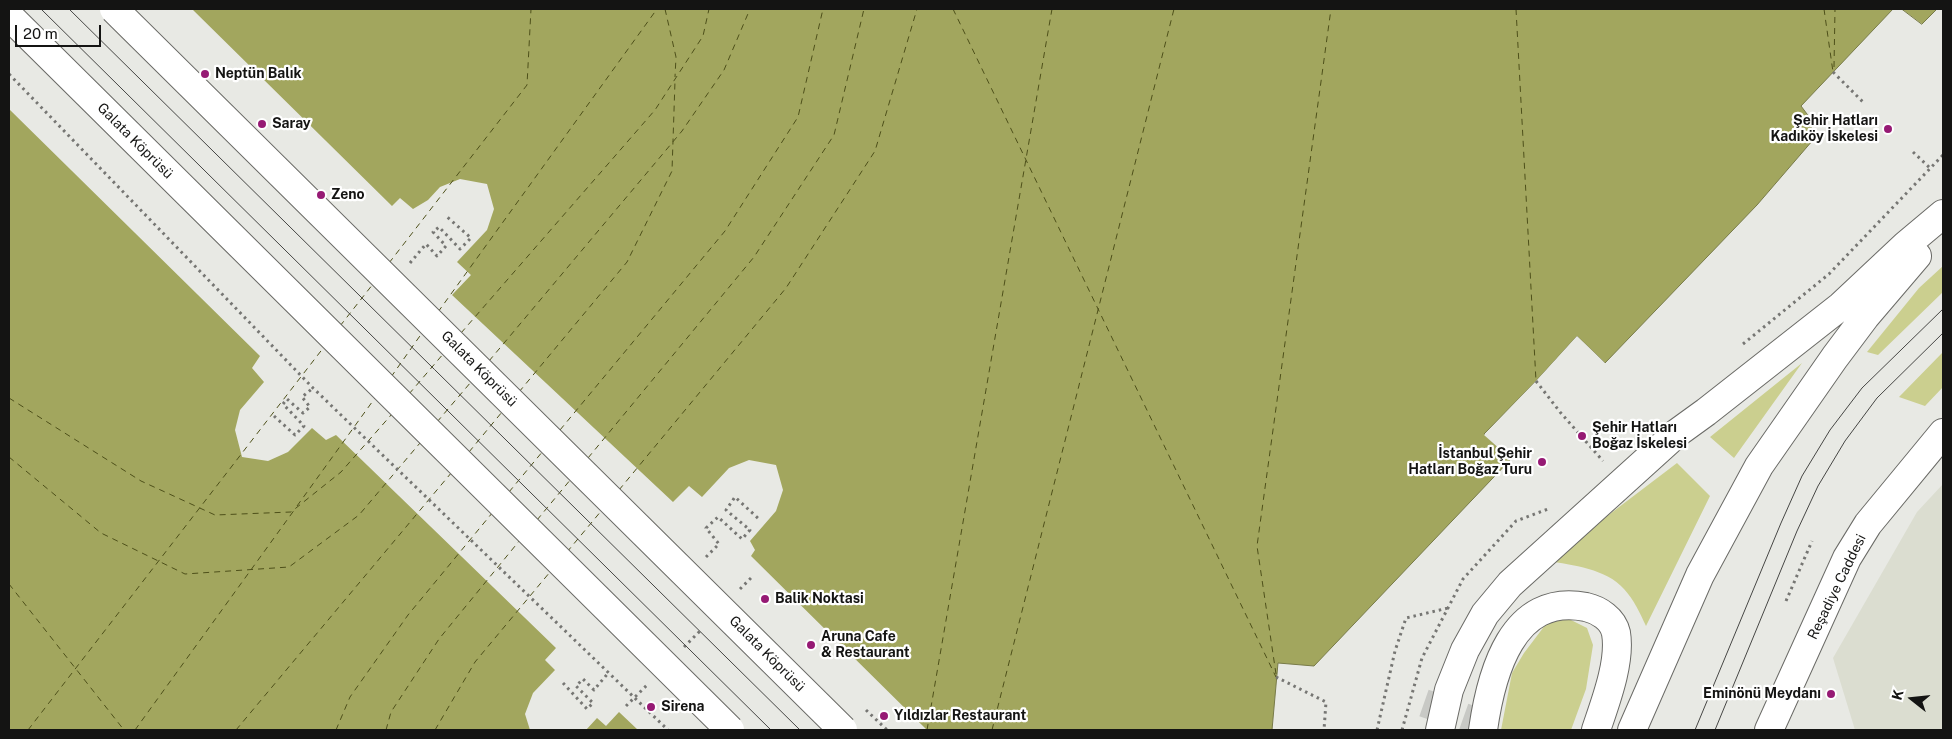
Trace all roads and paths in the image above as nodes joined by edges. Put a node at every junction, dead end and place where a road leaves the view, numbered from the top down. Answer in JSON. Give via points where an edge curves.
{"nodes":[{"id":1,"x":114,"y":9,"type":"edge"},
{"id":2,"x":9,"y":16,"type":"edge"},
{"id":3,"x":1834,"y":72,"type":"dead end"},
{"id":4,"x":9,"y":74,"type":"edge"},
{"id":5,"x":1865,"y":104,"type":"dead end"},
{"id":6,"x":1914,"y":152,"type":"dead end"},
{"id":7,"x":1931,"y":169,"type":"dead end"},
{"id":8,"x":1943,"y":214,"type":"edge"},
{"id":9,"x":446,"y":216,"type":"dead end"},
{"id":10,"x":1943,"y":224,"type":"edge"},
{"id":11,"x":410,"y":263,"type":"dead end"},
{"id":12,"x":1536,"y":381,"type":"dead end"},
{"id":13,"x":313,"y":388,"type":"junction"},
{"id":14,"x":274,"y":416,"type":"dead end"},
{"id":15,"x":1943,"y":433,"type":"edge"},
{"id":16,"x":1606,"y":464,"type":"dead end"},
{"id":17,"x":760,"y":520,"type":"dead end"},
{"id":18,"x":1812,"y":541,"type":"dead end"},
{"id":19,"x":706,"y":558,"type":"dead end"},
{"id":20,"x":752,"y":577,"type":"dead end"},
{"id":21,"x":738,"y":592,"type":"dead end"},
{"id":22,"x":1786,"y":601,"type":"dead end"},
{"id":23,"x":1448,"y":608,"type":"dead end"},
{"id":24,"x":703,"y":628,"type":"dead end"},
{"id":25,"x":682,"y":649,"type":"dead end"},
{"id":26,"x":609,"y":672,"type":"junction"},
{"id":27,"x":1276,"y":677,"type":"dead end"},
{"id":28,"x":563,"y":683,"type":"dead end"},
{"id":29,"x":647,"y":685,"type":"dead end"},
{"id":30,"x":626,"y":706,"type":"dead end"},
{"id":31,"x":668,"y":730,"type":"edge"},
{"id":32,"x":730,"y":730,"type":"edge"},
{"id":33,"x":843,"y":730,"type":"edge"},
{"id":34,"x":1324,"y":730,"type":"edge"},
{"id":35,"x":1377,"y":730,"type":"edge"},
{"id":36,"x":1440,"y":730,"type":"edge"},
{"id":37,"x":1483,"y":730,"type":"edge"},
{"id":38,"x":1596,"y":730,"type":"edge"},
{"id":39,"x":1632,"y":730,"type":"edge"},
{"id":40,"x":1769,"y":730,"type":"edge"}],
"edges":[{"from":1,"to":33,"type":"main road","name":"Galata Köprüsü","bridge":true},
{"from":2,"to":32,"type":"main road","name":"Galata Köprüsü","bridge":true},
{"from":3,"to":5,"type":"path"},
{"from":4,"to":13,"type":"path","bridge":true},
{"from":6,"to":7,"type":"path"},
{"from":8,"to":36,"type":"main road","via":[[1841,306],[1677,433],[1510,584],[1485,614],[1465,650],[1449,690]]},
{"from":9,"to":11,"type":"path","via":[[471,238],[460,249],[439,227],[433,232],[446,246],[438,256],[426,244]]},
{"from":10,"to":39,"type":"main road","via":[[1865,317],[1759,466],[1700,575]]},
{"from":12,"to":16,"type":"path"},
{"from":13,"to":14,"type":"path","via":[[302,397],[310,407],[303,413],[287,399],[283,404],[304,426],[295,435]]},
{"from":13,"to":26,"type":"path","bridge":true},
{"from":15,"to":40,"type":"main road","name":"Reşadiye Caddesi","via":[[1868,524],[1848,558]]},
{"from":17,"to":19,"type":"path","via":[[735,498],[726,510],[750,530],[742,539],[718,517],[706,528],[719,544]]},
{"from":18,"to":22,"type":"path"},
{"from":20,"to":21,"type":"path"},
{"from":23,"to":35,"type":"path","via":[[1406,618],[1394,651]]},
{"from":24,"to":25,"type":"path"},
{"from":26,"to":28,"type":"path","via":[[594,690],[583,679],[576,686],[593,704],[587,709]]},
{"from":26,"to":31,"type":"path","bridge":true},
{"from":27,"to":34,"type":"path","via":[[1326,702]]},
{"from":29,"to":30,"type":"path"},
{"from":37,"to":38,"type":"main road","via":[[1488,694],[1512,636],[1531,616],[1551,607],[1569,604],[1592,608],[1606,616],[1616,632],[1616,659]]}]}
